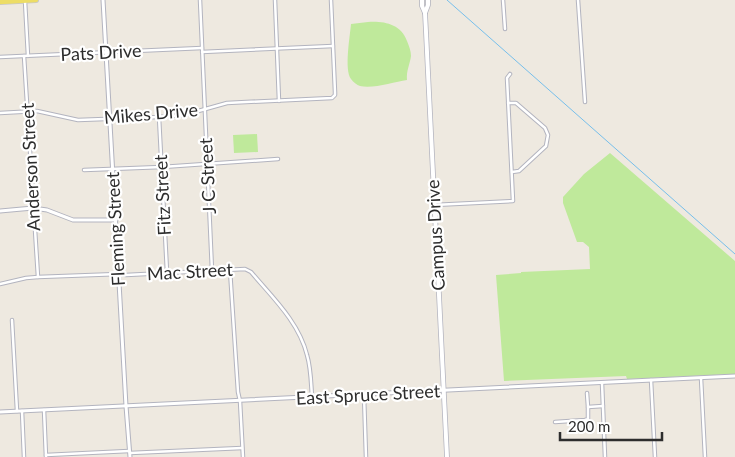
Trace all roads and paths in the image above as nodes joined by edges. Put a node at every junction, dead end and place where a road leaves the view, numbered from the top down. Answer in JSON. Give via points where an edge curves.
{"nodes":[{"id":1,"x":36,"y":0,"type":"edge"},
{"id":2,"x":103,"y":0,"type":"edge"},
{"id":3,"x":200,"y":0,"type":"edge"},
{"id":4,"x":275,"y":0,"type":"edge"},
{"id":5,"x":331,"y":0,"type":"edge"},
{"id":6,"x":422,"y":0,"type":"edge"},
{"id":7,"x":428,"y":0,"type":"edge"},
{"id":8,"x":503,"y":0,"type":"edge"},
{"id":9,"x":578,"y":0,"type":"edge"},
{"id":10,"x":24,"y":1,"type":"edge"},
{"id":11,"x":0,"y":2,"type":"edge"},
{"id":12,"x":425,"y":13,"type":"junction"},
{"id":13,"x":505,"y":30,"type":"dead end"},
{"id":14,"x":333,"y":46,"type":"junction"},
{"id":15,"x":277,"y":49,"type":"junction"},
{"id":16,"x":202,"y":50,"type":"junction"},
{"id":17,"x":106,"y":52,"type":"junction"},
{"id":18,"x":26,"y":56,"type":"junction"},
{"id":19,"x":0,"y":57,"type":"edge"},
{"id":20,"x":510,"y":74,"type":"dead end"},
{"id":21,"x":280,"y":101,"type":"junction"},
{"id":22,"x":585,"y":102,"type":"dead end"},
{"id":23,"x":508,"y":103,"type":"junction"},
{"id":24,"x":205,"y":110,"type":"junction"},
{"id":25,"x":28,"y":112,"type":"junction"},
{"id":26,"x":0,"y":113,"type":"edge"},
{"id":27,"x":159,"y":117,"type":"junction"},
{"id":28,"x":110,"y":119,"type":"junction"},
{"id":29,"x":278,"y":159,"type":"dead end"},
{"id":30,"x":208,"y":164,"type":"junction"},
{"id":31,"x":162,"y":167,"type":"junction"},
{"id":32,"x":84,"y":170,"type":"dead end"},
{"id":33,"x":113,"y":170,"type":"junction"},
{"id":34,"x":512,"y":172,"type":"junction"},
{"id":35,"x":434,"y":205,"type":"junction"},
{"id":36,"x":33,"y":208,"type":"junction"},
{"id":37,"x":0,"y":210,"type":"edge"},
{"id":38,"x":116,"y":220,"type":"junction"},
{"id":39,"x":230,"y":270,"type":"junction"},
{"id":40,"x":212,"y":271,"type":"junction"},
{"id":41,"x":168,"y":273,"type":"junction"},
{"id":42,"x":118,"y":274,"type":"junction"},
{"id":43,"x":38,"y":277,"type":"junction"},
{"id":44,"x":0,"y":284,"type":"edge"},
{"id":45,"x":12,"y":320,"type":"dead end"},
{"id":46,"x":735,"y":376,"type":"edge"},
{"id":47,"x":701,"y":378,"type":"junction"},
{"id":48,"x":651,"y":380,"type":"junction"},
{"id":49,"x":602,"y":383,"type":"junction"},
{"id":50,"x":444,"y":391,"type":"junction"},
{"id":51,"x":587,"y":393,"type":"dead end"},
{"id":52,"x":364,"y":395,"type":"junction"},
{"id":53,"x":312,"y":397,"type":"junction"},
{"id":54,"x":240,"y":400,"type":"junction"},
{"id":55,"x":126,"y":406,"type":"junction"},
{"id":56,"x":603,"y":406,"type":"junction"},
{"id":57,"x":588,"y":407,"type":"junction"},
{"id":58,"x":44,"y":410,"type":"junction"},
{"id":59,"x":17,"y":411,"type":"junction"},
{"id":60,"x":22,"y":411,"type":"junction"},
{"id":61,"x":0,"y":412,"type":"edge"},
{"id":62,"x":554,"y":422,"type":"dead end"},
{"id":63,"x":242,"y":448,"type":"junction"},
{"id":64,"x":130,"y":454,"type":"edge"},
{"id":65,"x":46,"y":456,"type":"edge"},
{"id":66,"x":24,"y":457,"type":"edge"},
{"id":67,"x":243,"y":457,"type":"edge"},
{"id":68,"x":366,"y":457,"type":"edge"},
{"id":69,"x":448,"y":457,"type":"edge"},
{"id":70,"x":606,"y":457,"type":"edge"},
{"id":71,"x":655,"y":457,"type":"edge"},
{"id":72,"x":705,"y":457,"type":"edge"}],
"edges":[{"from":1,"to":10,"type":"main road"},
{"from":2,"to":17,"type":"street","name":"Fleming Street"},
{"from":3,"to":16,"type":"street","name":"J C Street"},
{"from":4,"to":15,"type":"street"},
{"from":5,"to":14,"type":"street"},
{"from":6,"to":12,"type":"main road","name":"Campus Drive"},
{"from":7,"to":12,"type":"main road","name":"Campus Drive"},
{"from":8,"to":13,"type":"street"},
{"from":9,"to":22,"type":"street"},
{"from":10,"to":11,"type":"main road"},
{"from":10,"to":18,"type":"street","name":"Anderson Street"},
{"from":12,"to":35,"type":"main road","name":"Campus Drive"},
{"from":14,"to":15,"type":"street","name":"Pats Drive"},
{"from":14,"to":21,"type":"street","name":"Mikes Drive","via":[[335,96]]},
{"from":15,"to":16,"type":"street","name":"Pats Drive"},
{"from":15,"to":21,"type":"street"},
{"from":16,"to":17,"type":"street","name":"Pats Drive"},
{"from":16,"to":24,"type":"street","name":"J C Street"},
{"from":17,"to":18,"type":"street","name":"Pats Drive"},
{"from":17,"to":28,"type":"street","name":"Fleming Street"},
{"from":18,"to":19,"type":"street","name":"Pats Drive"},
{"from":18,"to":25,"type":"street","name":"Anderson Street"},
{"from":20,"to":23,"type":"street","via":[[507,78]]},
{"from":21,"to":24,"type":"street","name":"Mikes Drive","via":[[227,103]]},
{"from":23,"to":34,"type":"street"},
{"from":23,"to":34,"type":"street","via":[[516,103],[545,128],[548,135],[546,146],[519,171]]},
{"from":24,"to":27,"type":"street","name":"Mikes Drive"},
{"from":24,"to":30,"type":"street","name":"J C Street"},
{"from":25,"to":26,"type":"street","name":"Mikes Drive"},
{"from":25,"to":28,"type":"street","name":"Mikes Drive","via":[[38,111],[78,120]]},
{"from":25,"to":36,"type":"street","name":"Anderson Street"},
{"from":27,"to":28,"type":"street","name":"Mikes Drive"},
{"from":27,"to":31,"type":"street","name":"Fitz Street"},
{"from":28,"to":33,"type":"street","name":"Fleming Street"},
{"from":29,"to":30,"type":"street"},
{"from":30,"to":31,"type":"street"},
{"from":30,"to":40,"type":"street","name":"J C Street"},
{"from":31,"to":33,"type":"street"},
{"from":31,"to":41,"type":"street","name":"Fitz Street"},
{"from":32,"to":33,"type":"street"},
{"from":33,"to":38,"type":"street","name":"Fleming Street"},
{"from":34,"to":35,"type":"street","via":[[514,201]]},
{"from":35,"to":50,"type":"main road","name":"Campus Drive"},
{"from":36,"to":37,"type":"street"},
{"from":36,"to":38,"type":"street","via":[[73,220]]},
{"from":36,"to":43,"type":"street","name":"Anderson Street"},
{"from":38,"to":42,"type":"street","name":"Fleming Street"},
{"from":39,"to":40,"type":"street","name":"Mac Street"},
{"from":39,"to":53,"type":"street","name":"Mac Street","via":[[251,272],[293,324],[309,364]]},
{"from":39,"to":54,"type":"street"},
{"from":40,"to":41,"type":"street","name":"Mac Street"},
{"from":41,"to":42,"type":"street","name":"Mac Street"},
{"from":42,"to":43,"type":"street","name":"Mac Street"},
{"from":42,"to":55,"type":"street","name":"Fleming Street"},
{"from":43,"to":44,"type":"street","name":"Mac Street"},
{"from":45,"to":59,"type":"street"},
{"from":46,"to":47,"type":"street","name":"East Spruce Street"},
{"from":47,"to":48,"type":"street","name":"East Spruce Street"},
{"from":47,"to":72,"type":"street"},
{"from":48,"to":49,"type":"street","name":"East Spruce Street"},
{"from":48,"to":71,"type":"street"},
{"from":49,"to":50,"type":"street","name":"East Spruce Street"},
{"from":49,"to":56,"type":"street"},
{"from":50,"to":52,"type":"street","name":"East Spruce Street"},
{"from":50,"to":69,"type":"main road","name":"Campus Drive"},
{"from":51,"to":57,"type":"street"},
{"from":52,"to":53,"type":"street","name":"East Spruce Street"},
{"from":52,"to":68,"type":"street"},
{"from":53,"to":54,"type":"street","name":"East Spruce Street"},
{"from":54,"to":55,"type":"street","name":"East Spruce Street"},
{"from":54,"to":63,"type":"street"},
{"from":55,"to":58,"type":"street","name":"East Spruce Street"},
{"from":55,"to":64,"type":"street","name":"Fleming Street"},
{"from":56,"to":57,"type":"street"},
{"from":56,"to":70,"type":"street"},
{"from":57,"to":62,"type":"street","via":[[585,420]]},
{"from":58,"to":60,"type":"street","name":"East Spruce Street"},
{"from":58,"to":65,"type":"street"},
{"from":59,"to":60,"type":"street","name":"East Spruce Street"},
{"from":59,"to":61,"type":"street","name":"East Spruce Street"},
{"from":60,"to":66,"type":"street"},
{"from":63,"to":64,"type":"street"},
{"from":63,"to":67,"type":"street"},
{"from":64,"to":65,"type":"street"}]}
